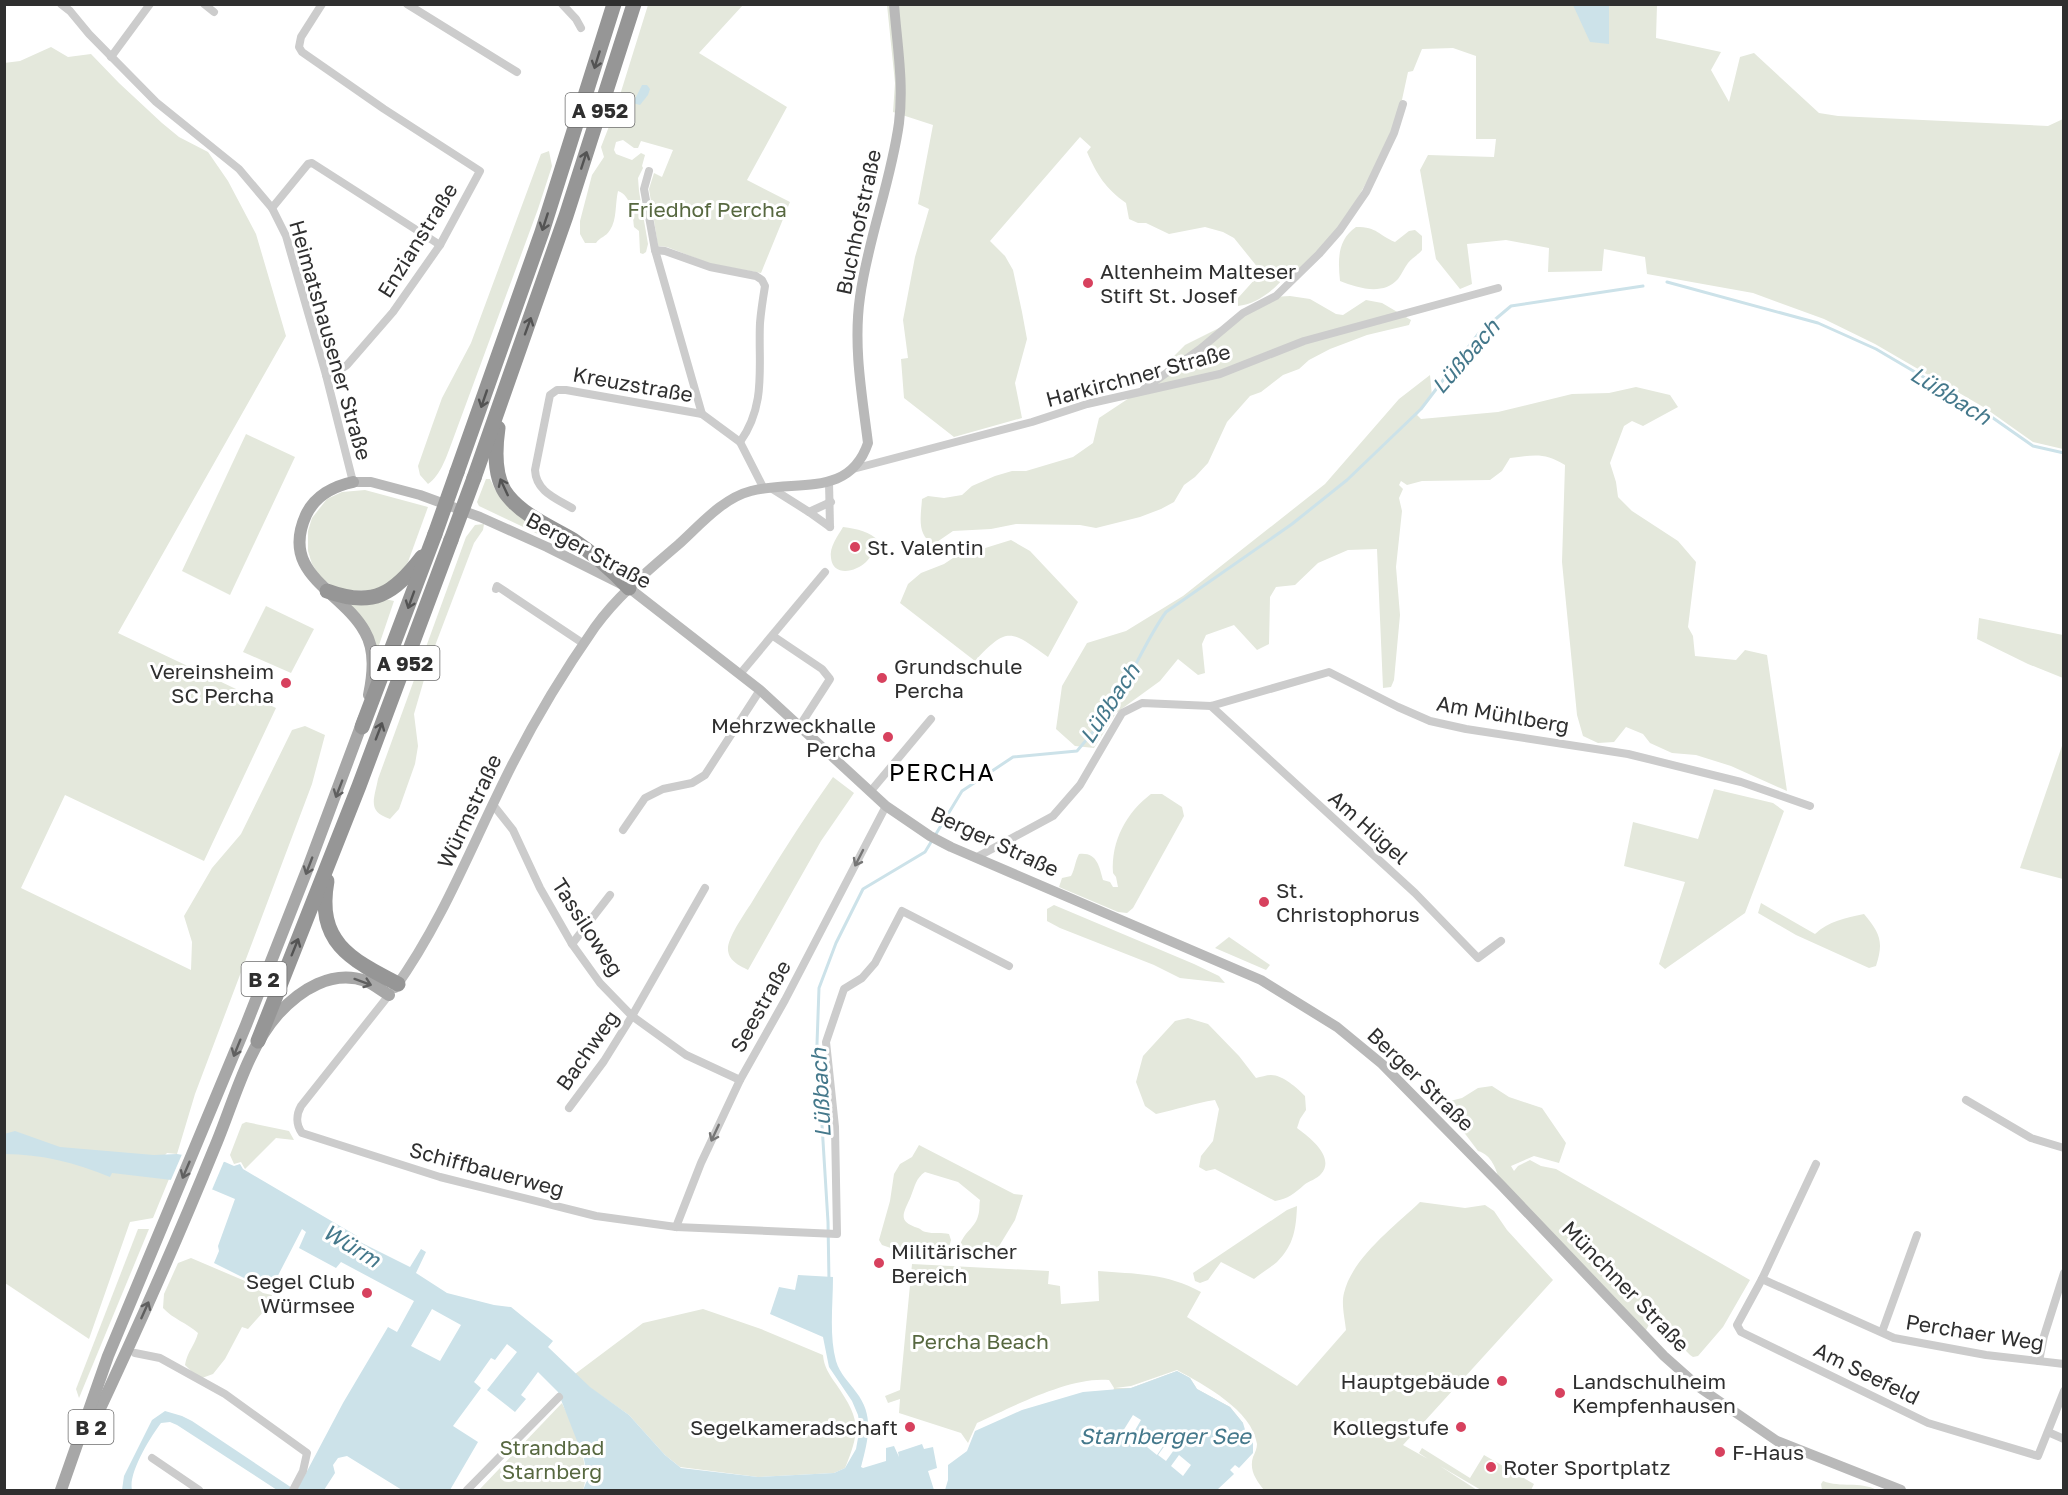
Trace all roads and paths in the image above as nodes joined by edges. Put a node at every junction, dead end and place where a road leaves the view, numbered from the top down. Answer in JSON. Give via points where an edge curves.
{"nodes":[{"id":1,"x":61,"y":4,"type":"edge"},
{"id":2,"x":150,"y":4,"type":"edge"},
{"id":3,"x":204,"y":4,"type":"edge"},
{"id":4,"x":322,"y":4,"type":"edge"},
{"id":5,"x":407,"y":4,"type":"edge"},
{"id":6,"x":562,"y":4,"type":"edge"},
{"id":7,"x":614,"y":4,"type":"edge"},
{"id":8,"x":634,"y":4,"type":"edge"},
{"id":9,"x":894,"y":4,"type":"edge"},
{"id":10,"x":214,"y":12,"type":"dead end"},
{"id":11,"x":581,"y":28,"type":"dead end"},
{"id":12,"x":111,"y":57,"type":"junction"},
{"id":13,"x":517,"y":72,"type":"dead end"},
{"id":14,"x":1404,"y":104,"type":"dead end"},
{"id":15,"x":650,"y":171,"type":"dead end"},
{"id":16,"x":273,"y":208,"type":"junction"},
{"id":17,"x":440,"y":245,"type":"junction"},
{"id":18,"x":655,"y":250,"type":"junction"},
{"id":19,"x":1498,"y":288,"type":"dead end"},
{"id":20,"x":326,"y":375,"type":"junction"},
{"id":21,"x":508,"y":381,"type":"junction"},
{"id":22,"x":1141,"y":391,"type":"junction"},
{"id":23,"x":702,"y":414,"type":"junction"},
{"id":24,"x":740,"y":442,"type":"junction"},
{"id":25,"x":854,"y":469,"type":"junction"},
{"id":26,"x":353,"y":482,"type":"junction"},
{"id":27,"x":829,"y":482,"type":"junction"},
{"id":28,"x":767,"y":488,"type":"junction"},
{"id":29,"x":831,"y":502,"type":"junction"},
{"id":30,"x":572,"y":508,"type":"dead end"},
{"id":31,"x":808,"y":512,"type":"junction"},
{"id":32,"x":433,"y":539,"type":"junction"},
{"id":33,"x":825,"y":572,"type":"dead end"},
{"id":34,"x":630,"y":588,"type":"junction"},
{"id":35,"x":496,"y":589,"type":"dead end"},
{"id":36,"x":327,"y":591,"type":"junction"},
{"id":37,"x":772,"y":636,"type":"junction"},
{"id":38,"x":584,"y":644,"type":"junction"},
{"id":39,"x":740,"y":674,"type":"junction"},
{"id":40,"x":760,"y":690,"type":"junction"},
{"id":41,"x":1211,"y":706,"type":"junction"},
{"id":42,"x":931,"y":719,"type":"dead end"},
{"id":43,"x":362,"y":727,"type":"junction"},
{"id":44,"x":799,"y":727,"type":"junction"},
{"id":45,"x":870,"y":792,"type":"junction"},
{"id":46,"x":494,"y":806,"type":"junction"},
{"id":47,"x":886,"y":806,"type":"junction"},
{"id":48,"x":1809,"y":806,"type":"dead end"},
{"id":49,"x":623,"y":830,"type":"dead end"},
{"id":50,"x":334,"y":849,"type":"junction"},
{"id":51,"x":977,"y":857,"type":"junction"},
{"id":52,"x":705,"y":888,"type":"dead end"},
{"id":53,"x":610,"y":895,"type":"dead end"},
{"id":54,"x":1501,"y":941,"type":"dead end"},
{"id":55,"x":572,"y":944,"type":"junction"},
{"id":56,"x":1009,"y":966,"type":"dead end"},
{"id":57,"x":393,"y":990,"type":"junction"},
{"id":58,"x":632,"y":1017,"type":"junction"},
{"id":59,"x":258,"y":1041,"type":"junction"},
{"id":60,"x":740,"y":1080,"type":"junction"},
{"id":61,"x":1966,"y":1100,"type":"dead end"},
{"id":62,"x":569,"y":1108,"type":"dead end"},
{"id":63,"x":2064,"y":1148,"type":"edge"},
{"id":64,"x":1816,"y":1164,"type":"dead end"},
{"id":65,"x":1492,"y":1176,"type":"joint"},
{"id":66,"x":676,"y":1227,"type":"junction"},
{"id":67,"x":1917,"y":1235,"type":"dead end"},
{"id":68,"x":2064,"y":1273,"type":"edge"},
{"id":69,"x":1762,"y":1279,"type":"junction"},
{"id":70,"x":1882,"y":1332,"type":"junction"},
{"id":71,"x":135,"y":1353,"type":"dead end"},
{"id":72,"x":2039,"y":1361,"type":"junction"},
{"id":73,"x":2064,"y":1364,"type":"edge"},
{"id":74,"x":2064,"y":1391,"type":"edge"},
{"id":75,"x":559,"y":1397,"type":"dead end"},
{"id":76,"x":2048,"y":1432,"type":"junction"},
{"id":77,"x":2064,"y":1439,"type":"edge"},
{"id":78,"x":152,"y":1458,"type":"dead end"},
{"id":79,"x":295,"y":1487,"type":"edge"},
{"id":80,"x":61,"y":1491,"type":"edge"},
{"id":81,"x":199,"y":1491,"type":"edge"},
{"id":82,"x":467,"y":1491,"type":"edge"},
{"id":83,"x":1901,"y":1491,"type":"edge"}],
"edges":[{"from":1,"to":12,"type":"street","name":"Heimatshausener Straße"},
{"from":2,"to":12,"type":"street"},
{"from":3,"to":10,"type":"street"},
{"from":4,"to":17,"type":"street","name":"Enzianstraße","via":[[299,47],[384,109],[480,171]]},
{"from":5,"to":13,"type":"street"},
{"from":6,"to":11,"type":"street"},
{"from":7,"to":32,"type":"highway","number":"A 952","one_way":true,"bridge":true,"via":[[542,232]]},
{"from":21,"to":8,"type":"highway","number":"A 952","one_way":true},
{"from":9,"to":25,"type":"main road","name":"Buchhofstraße","via":[[900,57],[899,122],[859,298],[857,335],[868,443]]},
{"from":12,"to":16,"type":"street","name":"Heimatshausener Straße","via":[[163,108],[239,169]]},
{"from":14,"to":22,"type":"street","via":[[1366,192],[1319,254],[1276,296],[1243,313]]},
{"from":15,"to":18,"type":"street","name":"Kreuzstraße","via":[[644,189]]},
{"from":16,"to":17,"type":"street","via":[[312,163]]},
{"from":16,"to":20,"type":"street","name":"Heimatshausener Straße","via":[[286,236]]},
{"from":17,"to":20,"type":"street","name":"Enzianstraße","via":[[393,312],[346,365]]},
{"from":18,"to":23,"type":"street","name":"Kreuzstraße"},
{"from":18,"to":24,"type":"street","via":[[756,276],[765,286],[757,408]]},
{"from":19,"to":22,"type":"street","name":"Harkirchner Straße","via":[[1304,341],[1220,374]]},
{"from":20,"to":26,"type":"street","name":"Heimatshausener Straße"},
{"from":34,"to":21,"type":"highway","one_way":true,"via":[[590,552],[507,495],[500,481],[496,443]]},
{"from":50,"to":21,"type":"highway","number":"A 952","one_way":true,"bridge":true},
{"from":22,"to":25,"type":"street","name":"Harkirchner Straße"},
{"from":23,"to":24,"type":"street","name":"Kreuzstraße"},
{"from":23,"to":30,"type":"street","name":"Kreuzstraße","via":[[556,390],[550,395],[536,479],[540,488]]},
{"from":24,"to":28,"type":"street","name":"Kreuzstraße"},
{"from":25,"to":27,"type":"main road"},
{"from":26,"to":34,"type":"main road","name":"Berger Straße","via":[[371,482],[420,495],[470,514]]},
{"from":26,"to":36,"type":"main road","via":[[336,486],[316,500],[303,522],[300,535],[305,568]]},
{"from":27,"to":28,"type":"main road"},
{"from":27,"to":29,"type":"street"},
{"from":28,"to":31,"type":"street"},
{"from":28,"to":34,"type":"main road","via":[[727,502]]},
{"from":29,"to":31,"type":"street"},
{"from":29,"to":31,"type":"street","via":[[830,527]]},
{"from":32,"to":36,"type":"highway","via":[[408,575],[386,594],[362,599]]},
{"from":32,"to":43,"type":"highway","number":"A 952","one_way":true},
{"from":33,"to":37,"type":"street"},
{"from":34,"to":38,"type":"main road","name":"Würmstraße"},
{"from":34,"to":39,"type":"main road","name":"Berger Straße"},
{"from":35,"to":38,"type":"street","via":[[498,586]]},
{"from":36,"to":43,"type":"main road","via":[[358,621],[371,648],[372,674]]},
{"from":37,"to":39,"type":"street"},
{"from":37,"to":44,"type":"street","via":[[822,669],[830,679]]},
{"from":38,"to":46,"type":"main road","name":"Würmstraße","via":[[546,703]]},
{"from":39,"to":40,"type":"main road","name":"Berger Straße"},
{"from":40,"to":44,"type":"main road","name":"Berger Straße"},
{"from":40,"to":49,"type":"street","via":[[705,775],[645,798]]},
{"from":41,"to":48,"type":"street","name":"Am Mühlberg","via":[[1329,672],[1430,721],[1628,754],[1741,782]]},
{"from":41,"to":51,"type":"street","name":"Am Mühlberg","via":[[1142,703],[1122,713],[1080,785],[1053,816]]},
{"from":41,"to":54,"type":"street","name":"Am Hügel","via":[[1415,893],[1478,958]]},
{"from":42,"to":45,"type":"street"},
{"from":43,"to":80,"type":"main road","number":"B 2","one_way":true,"via":[[197,1146],[108,1356]]},
{"from":44,"to":45,"type":"main road","name":"Berger Straße"},
{"from":45,"to":47,"type":"main road","name":"Berger Straße"},
{"from":46,"to":55,"type":"street","name":"Tassiloweg","via":[[513,830]]},
{"from":46,"to":57,"type":"main road","name":"Würmstraße","via":[[449,898]]},
{"from":47,"to":51,"type":"main road","name":"Berger Straße","via":[[930,836]]},
{"from":47,"to":60,"type":"street","name":"Seestraße","one_way":true},
{"from":50,"to":57,"type":"highway","via":[[325,890],[327,927],[349,957]]},
{"from":59,"to":50,"type":"highway","number":"A 952","one_way":true},
{"from":51,"to":65,"type":"main road","name":"Berger Straße","via":[[1261,980],[1296,1000],[1382,1064]]},
{"from":52,"to":58,"type":"street","name":"Bachweg"},
{"from":53,"to":55,"type":"street"},
{"from":55,"to":58,"type":"street","name":"Tassiloweg","via":[[600,983]]},
{"from":56,"to":66,"type":"street","name":"Schiffbauerweg","via":[[902,911],[875,963],[862,978],[844,989],[826,1042],[835,1127],[837,1234]]},
{"from":59,"to":57,"type":"main road","one_way":true,"via":[[279,1013],[320,982],[349,977]]},
{"from":57,"to":66,"type":"street","name":"Schiffbauerweg","via":[[301,1106],[297,1118],[302,1133],[440,1177],[596,1216]]},
{"from":58,"to":60,"type":"street","name":"Tassiloweg","via":[[686,1055]]},
{"from":58,"to":62,"type":"street","name":"Bachweg"},
{"from":80,"to":59,"type":"main road","number":"B 2","one_way":true,"via":[[121,1364]]},
{"from":60,"to":66,"type":"street","name":"Seestraße","one_way":true},
{"from":61,"to":63,"type":"street","via":[[2031,1138]]},
{"from":64,"to":69,"type":"street"},
{"from":65,"to":83,"type":"main road","name":"Münchner Straße","via":[[1664,1356],[1700,1388],[1777,1441]]},
{"from":67,"to":70,"type":"street","name":"Perchaer Weg"},
{"from":68,"to":72,"type":"street"},
{"from":69,"to":70,"type":"street","name":"Perchaer Weg"},
{"from":69,"to":76,"type":"street","name":"Am Seefeld","via":[[1737,1324],[1741,1332],[1928,1423],[2038,1456]]},
{"from":70,"to":72,"type":"street","name":"Perchaer Weg","via":[[1894,1338],[1986,1355]]},
{"from":71,"to":79,"type":"street","via":[[160,1358],[225,1394],[307,1454]]},
{"from":72,"to":73,"type":"street","name":"Perchaer Weg"},
{"from":74,"to":76,"type":"street"},
{"from":75,"to":82,"type":"street"},
{"from":76,"to":77,"type":"street"},
{"from":78,"to":81,"type":"street"}]}
